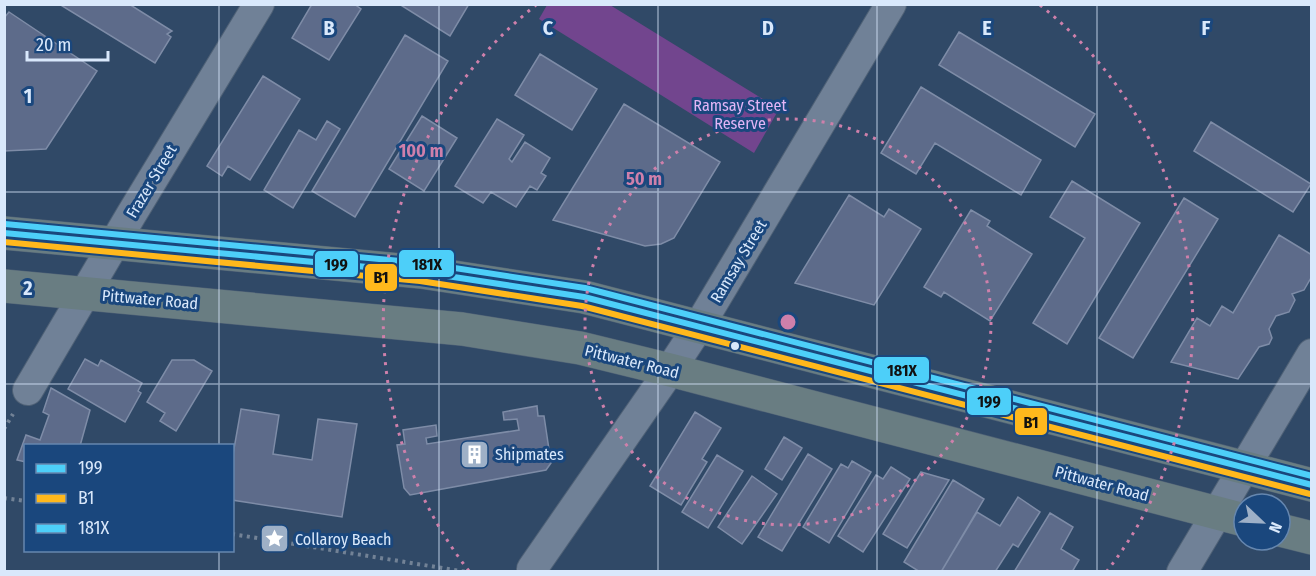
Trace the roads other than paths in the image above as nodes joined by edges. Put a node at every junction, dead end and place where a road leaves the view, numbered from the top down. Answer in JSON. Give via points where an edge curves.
{"nodes":[{"id":1,"x":259,"y":4,"type":"edge"},
{"id":2,"x":891,"y":4,"type":"edge"},
{"id":3,"x":4,"y":233,"type":"edge"},
{"id":4,"x":114,"y":244,"type":"junction"},
{"id":5,"x":4,"y":286,"type":"edge"},
{"id":6,"x":85,"y":293,"type":"junction"},
{"id":7,"x":699,"y":326,"type":"junction"},
{"id":8,"x":1311,"y":354,"type":"edge"},
{"id":9,"x":670,"y":370,"type":"junction"},
{"id":10,"x":27,"y":390,"type":"dead end"},
{"id":11,"x":1243,"y":467,"type":"junction"},
{"id":12,"x":1311,"y":484,"type":"edge"},
{"id":13,"x":1230,"y":517,"type":"edge"},
{"id":14,"x":1292,"y":533,"type":"edge"},
{"id":15,"x":1311,"y":538,"type":"edge"},
{"id":16,"x":532,"y":569,"type":"dead end"},
{"id":17,"x":1182,"y":572,"type":"edge"}],
"edges":[{"from":1,"to":4,"type":"street","name":"Frazer Street"},
{"from":2,"to":7,"type":"street","name":"Ramsay Street"},
{"from":3,"to":4,"type":"highway"},
{"from":4,"to":6,"type":"street","name":"Frazer Street"},
{"from":4,"to":7,"type":"highway","via":[[421,272],[584,297]]},
{"from":5,"to":6,"type":"highway","name":"Pittwater Road"},
{"from":6,"to":9,"type":"highway","name":"Pittwater Road","via":[[462,328],[580,348]]},
{"from":6,"to":10,"type":"street","name":"Frazer Street"},
{"from":7,"to":9,"type":"street","name":"Ramsay Street"},
{"from":7,"to":11,"type":"highway"},
{"from":8,"to":11,"type":"street"},
{"from":9,"to":13,"type":"highway","name":"Pittwater Road"},
{"from":9,"to":16,"type":"street","name":"Ramsay Street"},
{"from":11,"to":12,"type":"highway"},
{"from":11,"to":13,"type":"street"},
{"from":13,"to":17,"type":"street"},
{"from":14,"to":15,"type":"highway"}]}
